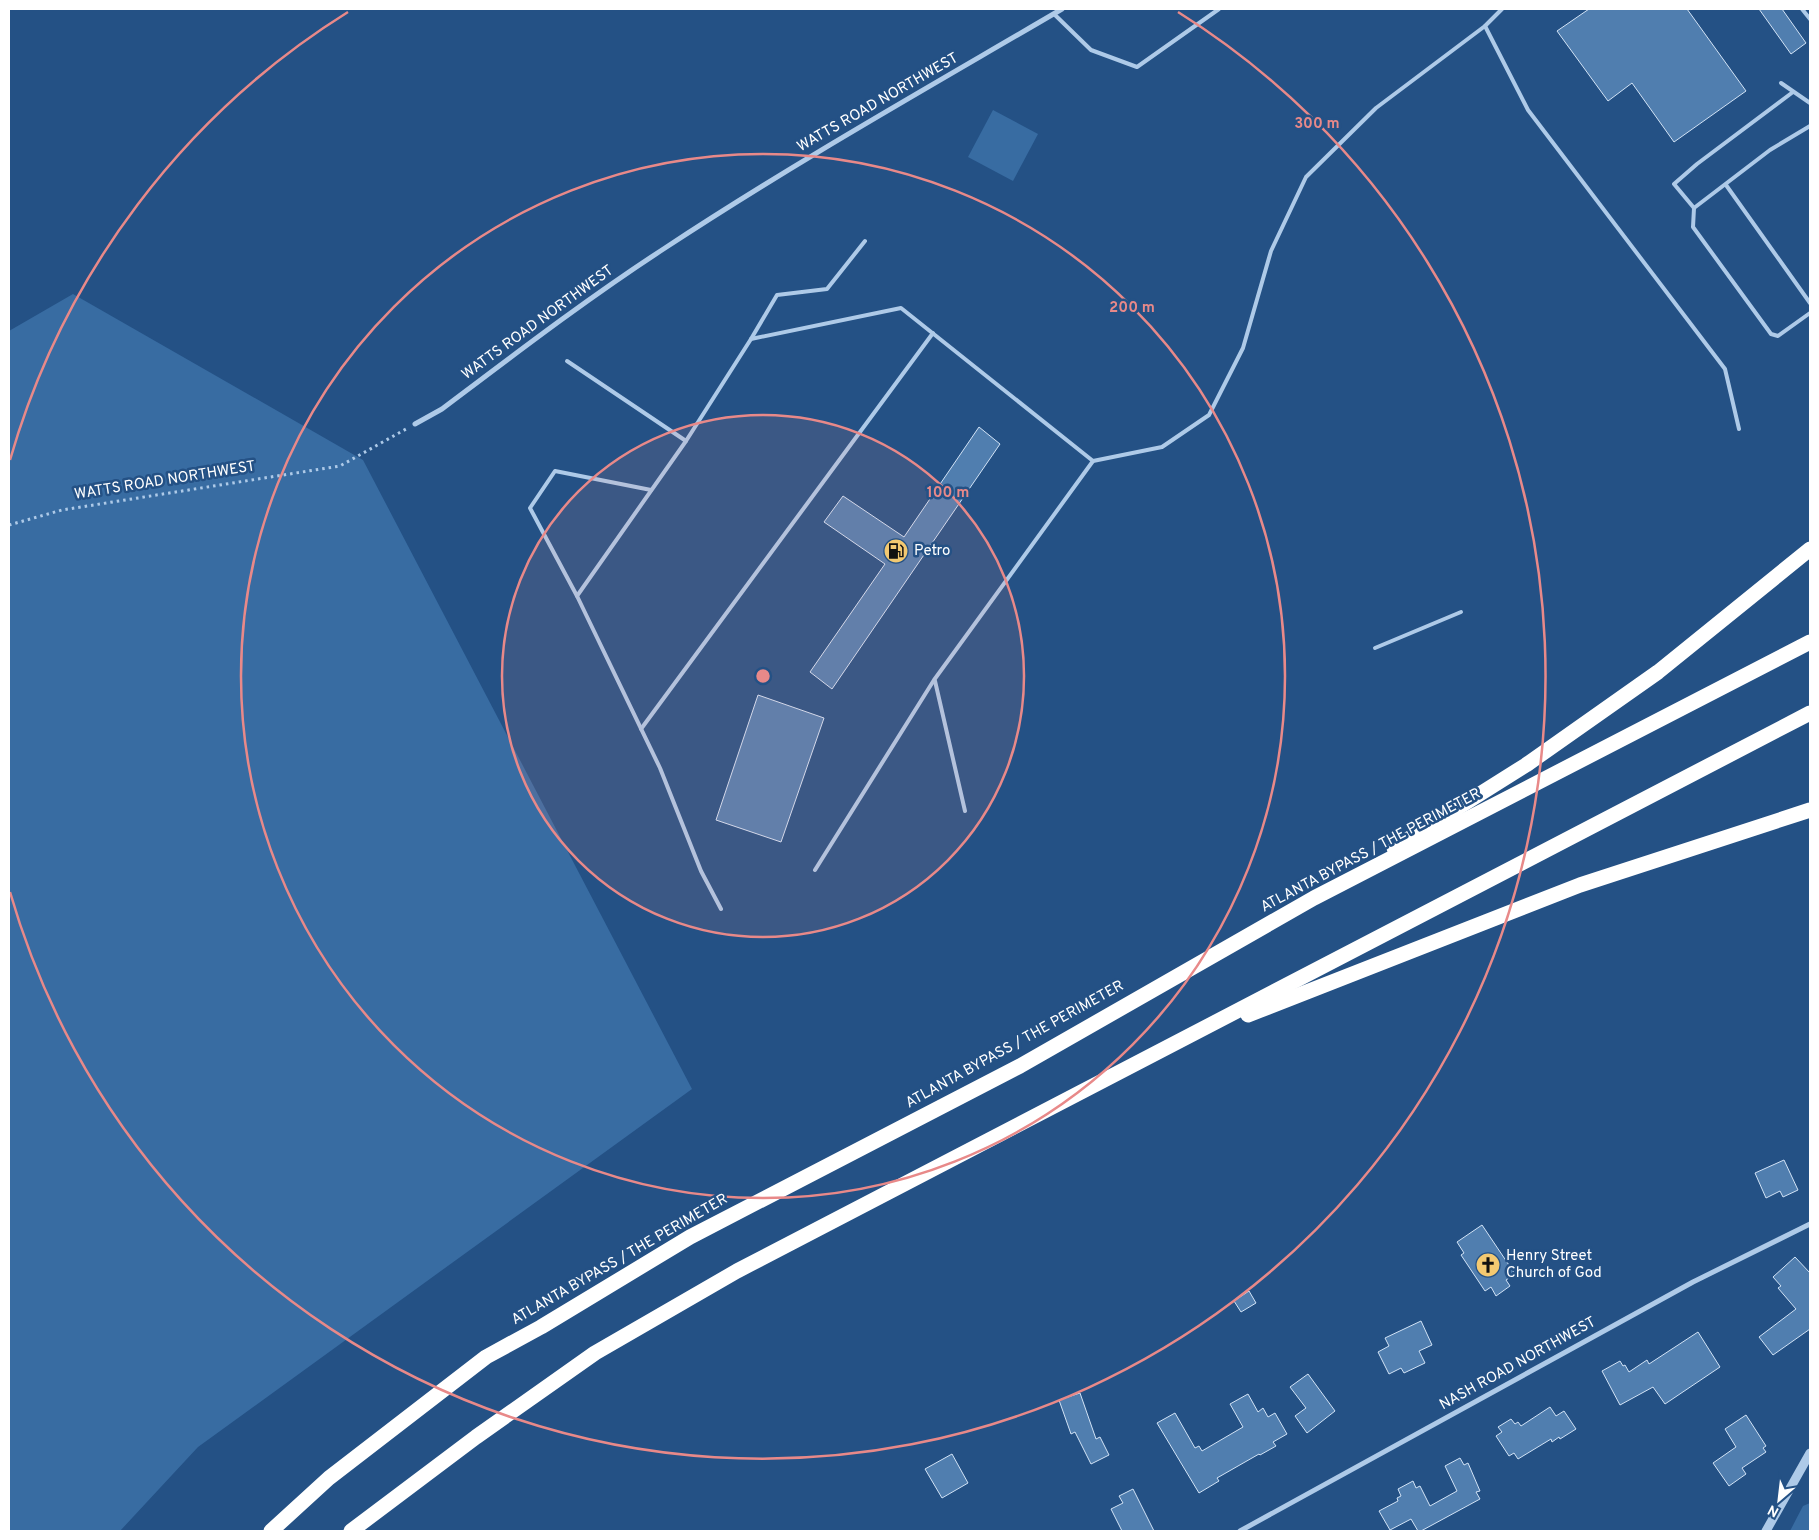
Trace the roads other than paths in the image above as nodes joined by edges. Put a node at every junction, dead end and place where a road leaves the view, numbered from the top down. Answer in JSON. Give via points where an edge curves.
{"nodes":[{"id":1,"x":1062,"y":9,"type":"edge"},
{"id":2,"x":1219,"y":9,"type":"edge"},
{"id":3,"x":1502,"y":9,"type":"edge"},
{"id":4,"x":1802,"y":9,"type":"edge"},
{"id":5,"x":1054,"y":14,"type":"junction"},
{"id":6,"x":1810,"y":20,"type":"edge"},
{"id":7,"x":1485,"y":26,"type":"junction"},
{"id":8,"x":1781,"y":83,"type":"dead end"},
{"id":9,"x":1794,"y":92,"type":"junction"},
{"id":10,"x":1810,"y":103,"type":"edge"},
{"id":11,"x":1810,"y":126,"type":"edge"},
{"id":12,"x":1726,"y":185,"type":"junction"},
{"id":13,"x":1694,"y":208,"type":"junction"},
{"id":14,"x":865,"y":241,"type":"dead end"},
{"id":15,"x":1810,"y":303,"type":"edge"},
{"id":16,"x":1810,"y":313,"type":"edge"},
{"id":17,"x":933,"y":333,"type":"junction"},
{"id":18,"x":751,"y":339,"type":"junction"},
{"id":19,"x":567,"y":361,"type":"dead end"},
{"id":20,"x":415,"y":424,"type":"road end"},
{"id":21,"x":1739,"y":429,"type":"dead end"},
{"id":22,"x":686,"y":441,"type":"junction"},
{"id":23,"x":1092,"y":461,"type":"junction"},
{"id":24,"x":651,"y":490,"type":"junction"},
{"id":25,"x":1810,"y":548,"type":"edge"},
{"id":26,"x":577,"y":596,"type":"junction"},
{"id":27,"x":1461,"y":612,"type":"dead end"},
{"id":28,"x":1810,"y":642,"type":"edge"},
{"id":29,"x":1375,"y":648,"type":"dead end"},
{"id":30,"x":934,"y":680,"type":"junction"},
{"id":31,"x":1810,"y":713,"type":"edge"},
{"id":32,"x":641,"y":729,"type":"junction"},
{"id":33,"x":1810,"y":810,"type":"edge"},
{"id":34,"x":965,"y":811,"type":"dead end"},
{"id":35,"x":815,"y":870,"type":"dead end"},
{"id":36,"x":1314,"y":898,"type":"junction"},
{"id":37,"x":721,"y":908,"type":"dead end"},
{"id":38,"x":1174,"y":1044,"type":"junction"},
{"id":39,"x":1810,"y":1224,"type":"edge"},
{"id":40,"x":1810,"y":1453,"type":"edge"},
{"id":41,"x":271,"y":1531,"type":"edge"},
{"id":42,"x":351,"y":1531,"type":"edge"},
{"id":43,"x":1240,"y":1531,"type":"edge"},
{"id":44,"x":1766,"y":1531,"type":"edge"}],
"edges":[{"from":1,"to":5,"type":"street","name":"WATTS ROAD NORTHWEST"},
{"from":2,"to":5,"type":"lane","via":[[1137,67],[1090,50]]},
{"from":3,"to":7,"type":"lane"},
{"from":4,"to":6,"type":"lane"},
{"from":5,"to":20,"type":"street","name":"WATTS ROAD NORTHWEST","via":[[784,173],[664,248],[442,409]]},
{"from":7,"to":21,"type":"lane","via":[[1528,110],[1725,369]]},
{"from":7,"to":23,"type":"lane","via":[[1376,108],[1306,176],[1271,251],[1244,348],[1209,415],[1162,447]]},
{"from":8,"to":9,"type":"lane"},
{"from":9,"to":10,"type":"lane"},
{"from":9,"to":13,"type":"lane","via":[[1674,184]]},
{"from":11,"to":12,"type":"lane","via":[[1770,150]]},
{"from":12,"to":13,"type":"lane"},
{"from":12,"to":15,"type":"lane"},
{"from":13,"to":16,"type":"lane","via":[[1693,227],[1771,334],[1778,336]]},
{"from":14,"to":18,"type":"lane","via":[[827,289],[777,295]]},
{"from":17,"to":18,"type":"lane","via":[[901,308]]},
{"from":17,"to":23,"type":"lane"},
{"from":17,"to":32,"type":"lane"},
{"from":18,"to":22,"type":"lane"},
{"from":19,"to":22,"type":"lane"},
{"from":22,"to":24,"type":"lane"},
{"from":23,"to":30,"type":"lane"},
{"from":24,"to":26,"type":"lane"},
{"from":24,"to":26,"type":"lane","via":[[555,471],[530,508]]},
{"from":25,"to":36,"type":"highway","via":[[1658,672],[1604,711],[1526,765]]},
{"from":26,"to":32,"type":"lane"},
{"from":27,"to":29,"type":"lane"},
{"from":28,"to":36,"type":"highway","name":"ATLANTA BYPASS / THE PERIMETER"},
{"from":30,"to":34,"type":"lane"},
{"from":30,"to":35,"type":"lane"},
{"from":31,"to":38,"type":"highway"},
{"from":32,"to":37,"type":"lane","via":[[701,871]]},
{"from":33,"to":38,"type":"highway","via":[[1580,885]]},
{"from":36,"to":41,"type":"highway","name":"ATLANTA BYPASS / THE PERIMETER","via":[[1020,1066],[690,1237],[541,1328],[486,1357],[329,1478]]},
{"from":38,"to":42,"type":"highway","via":[[737,1271],[595,1353]]},
{"from":39,"to":43,"type":"street","name":"NASH ROAD NORTHWEST","via":[[1693,1282]]},
{"from":40,"to":44,"type":"street"}]}
